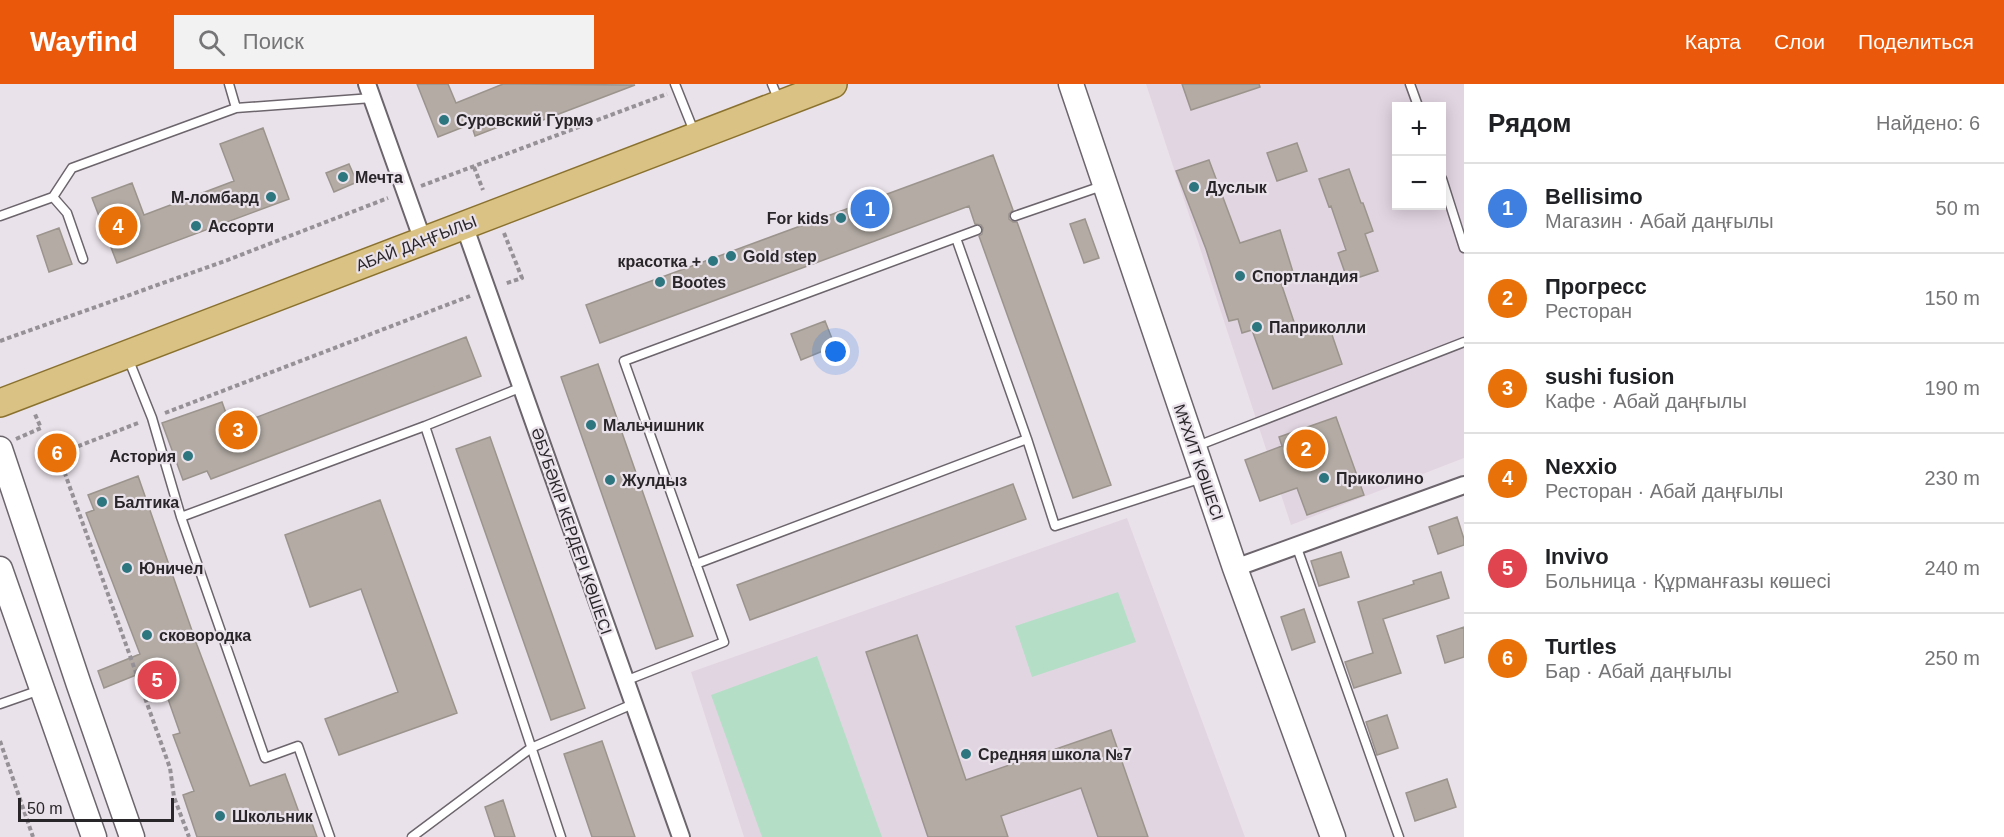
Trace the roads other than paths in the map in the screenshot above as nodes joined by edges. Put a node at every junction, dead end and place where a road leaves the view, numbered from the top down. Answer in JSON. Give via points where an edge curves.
{"nodes":[{"id":1,"x":229,"y":84,"type":"edge"},
{"id":2,"x":833,"y":84,"type":"edge"},
{"id":3,"x":1071,"y":84,"type":"edge"},
{"id":4,"x":1410,"y":84,"type":"edge"},
{"id":5,"x":676,"y":87,"type":"edge"},
{"id":6,"x":370,"y":91,"type":"edge"},
{"id":7,"x":776,"y":94,"type":"edge"},
{"id":8,"x":1417,"y":102,"type":"edge"},
{"id":9,"x":236,"y":108,"type":"junction"},
{"id":10,"x":696,"y":136,"type":"junction"},
{"id":11,"x":1105,"y":185,"type":"junction"},
{"id":12,"x":1446,"y":192,"type":"edge"},
{"id":13,"x":53,"y":197,"type":"junction"},
{"id":14,"x":0,"y":216,"type":"edge"},
{"id":15,"x":1015,"y":216,"type":"dead end"},
{"id":16,"x":464,"y":225,"type":"junction"},
{"id":17,"x":977,"y":230,"type":"dead end"},
{"id":18,"x":956,"y":238,"type":"junction"},
{"id":19,"x":423,"y":241,"type":"junction"},
{"id":20,"x":1464,"y":248,"type":"edge"},
{"id":21,"x":83,"y":260,"type":"dead end"},
{"id":22,"x":1464,"y":342,"type":"edge"},
{"id":23,"x":127,"y":354,"type":"junction"},
{"id":24,"x":522,"y":387,"type":"junction"},
{"id":25,"x":0,"y":403,"type":"edge"},
{"id":26,"x":425,"y":426,"type":"junction"},
{"id":27,"x":1027,"y":439,"type":"junction"},
{"id":28,"x":8,"y":444,"type":"edge"},
{"id":29,"x":1194,"y":447,"type":"junction"},
{"id":30,"x":1204,"y":477,"type":"junction"},
{"id":31,"x":1464,"y":485,"type":"edge"},
{"id":32,"x":180,"y":517,"type":"junction"},
{"id":33,"x":1296,"y":545,"type":"junction"},
{"id":34,"x":696,"y":564,"type":"junction"},
{"id":35,"x":1235,"y":568,"type":"junction"},
{"id":36,"x":0,"y":569,"type":"edge"},
{"id":37,"x":624,"y":681,"type":"junction"},
{"id":38,"x":43,"y":689,"type":"junction"},
{"id":39,"x":0,"y":704,"type":"edge"},
{"id":40,"x":633,"y":704,"type":"junction"},
{"id":41,"x":531,"y":748,"type":"junction"},
{"id":42,"x":94,"y":837,"type":"edge"},
{"id":43,"x":132,"y":837,"type":"edge"},
{"id":44,"x":330,"y":837,"type":"edge"},
{"id":45,"x":412,"y":837,"type":"edge"},
{"id":46,"x":561,"y":837,"type":"edge"},
{"id":47,"x":681,"y":837,"type":"edge"},
{"id":48,"x":1333,"y":837,"type":"edge"},
{"id":49,"x":1398,"y":837,"type":"edge"}],
"edges":[{"from":1,"to":9,"type":"lane"},
{"from":2,"to":7,"type":"main road","name":"АБАЙ ДАҢҒЫЛЫ"},
{"from":3,"to":11,"type":"street","name":"МҰХИТ КӨШЕСІ"},
{"from":4,"to":8,"type":"lane"},
{"from":5,"to":10,"type":"lane"},
{"from":6,"to":9,"type":"lane"},
{"from":6,"to":19,"type":"street"},
{"from":7,"to":10,"type":"main road","name":"АБАЙ ДАҢҒЫЛЫ"},
{"from":9,"to":13,"type":"lane","via":[[72,168]]},
{"from":10,"to":16,"type":"main road","name":"АБАЙ ДАҢҒЫЛЫ"},
{"from":11,"to":15,"type":"lane"},
{"from":11,"to":29,"type":"street","name":"МҰХИТ КӨШЕСІ"},
{"from":12,"to":20,"type":"lane"},
{"from":13,"to":14,"type":"lane"},
{"from":13,"to":21,"type":"lane","via":[[67,213]]},
{"from":16,"to":19,"type":"main road","name":"АБАЙ ДАҢҒЫЛЫ"},
{"from":16,"to":24,"type":"street","name":"ӘБУБӘКІР КЕРДЕРІ КӨШЕСІ"},
{"from":17,"to":18,"type":"lane"},
{"from":18,"to":27,"type":"lane"},
{"from":18,"to":34,"type":"lane","via":[[624,361]]},
{"from":19,"to":23,"type":"main road","name":"АБАЙ ДАҢҒЫЛЫ"},
{"from":22,"to":29,"type":"lane"},
{"from":23,"to":25,"type":"main road","name":"АБАЙ ДАҢҒЫЛЫ"},
{"from":23,"to":32,"type":"lane","via":[[152,418]]},
{"from":24,"to":26,"type":"lane"},
{"from":24,"to":37,"type":"street","name":"ӘБУБӘКІР КЕРДЕРІ КӨШЕСІ"},
{"from":26,"to":32,"type":"lane"},
{"from":26,"to":41,"type":"lane"},
{"from":27,"to":30,"type":"lane","via":[[1055,526]]},
{"from":27,"to":34,"type":"lane"},
{"from":28,"to":43,"type":"street","via":[[79,685]]},
{"from":29,"to":30,"type":"street","name":"МҰХИТ КӨШЕСІ"},
{"from":30,"to":35,"type":"street","name":"МҰХИТ КӨШЕСІ"},
{"from":31,"to":33,"type":"street"},
{"from":32,"to":44,"type":"lane","via":[[265,758],[298,746]]},
{"from":33,"to":35,"type":"street"},
{"from":33,"to":49,"type":"lane"},
{"from":34,"to":37,"type":"lane","via":[[723,642]]},
{"from":35,"to":48,"type":"street","name":"МҰХИТ КӨШЕСІ"},
{"from":36,"to":38,"type":"street"},
{"from":37,"to":40,"type":"street","name":"ӘБУБӘКІР КЕРДЕРІ КӨШЕСІ"},
{"from":38,"to":39,"type":"lane"},
{"from":38,"to":42,"type":"street"},
{"from":40,"to":41,"type":"lane"},
{"from":40,"to":47,"type":"street","name":"ӘБУБӘКІР КЕРДЕРІ КӨШЕСІ"},
{"from":41,"to":45,"type":"lane"},
{"from":41,"to":46,"type":"lane"}]}
